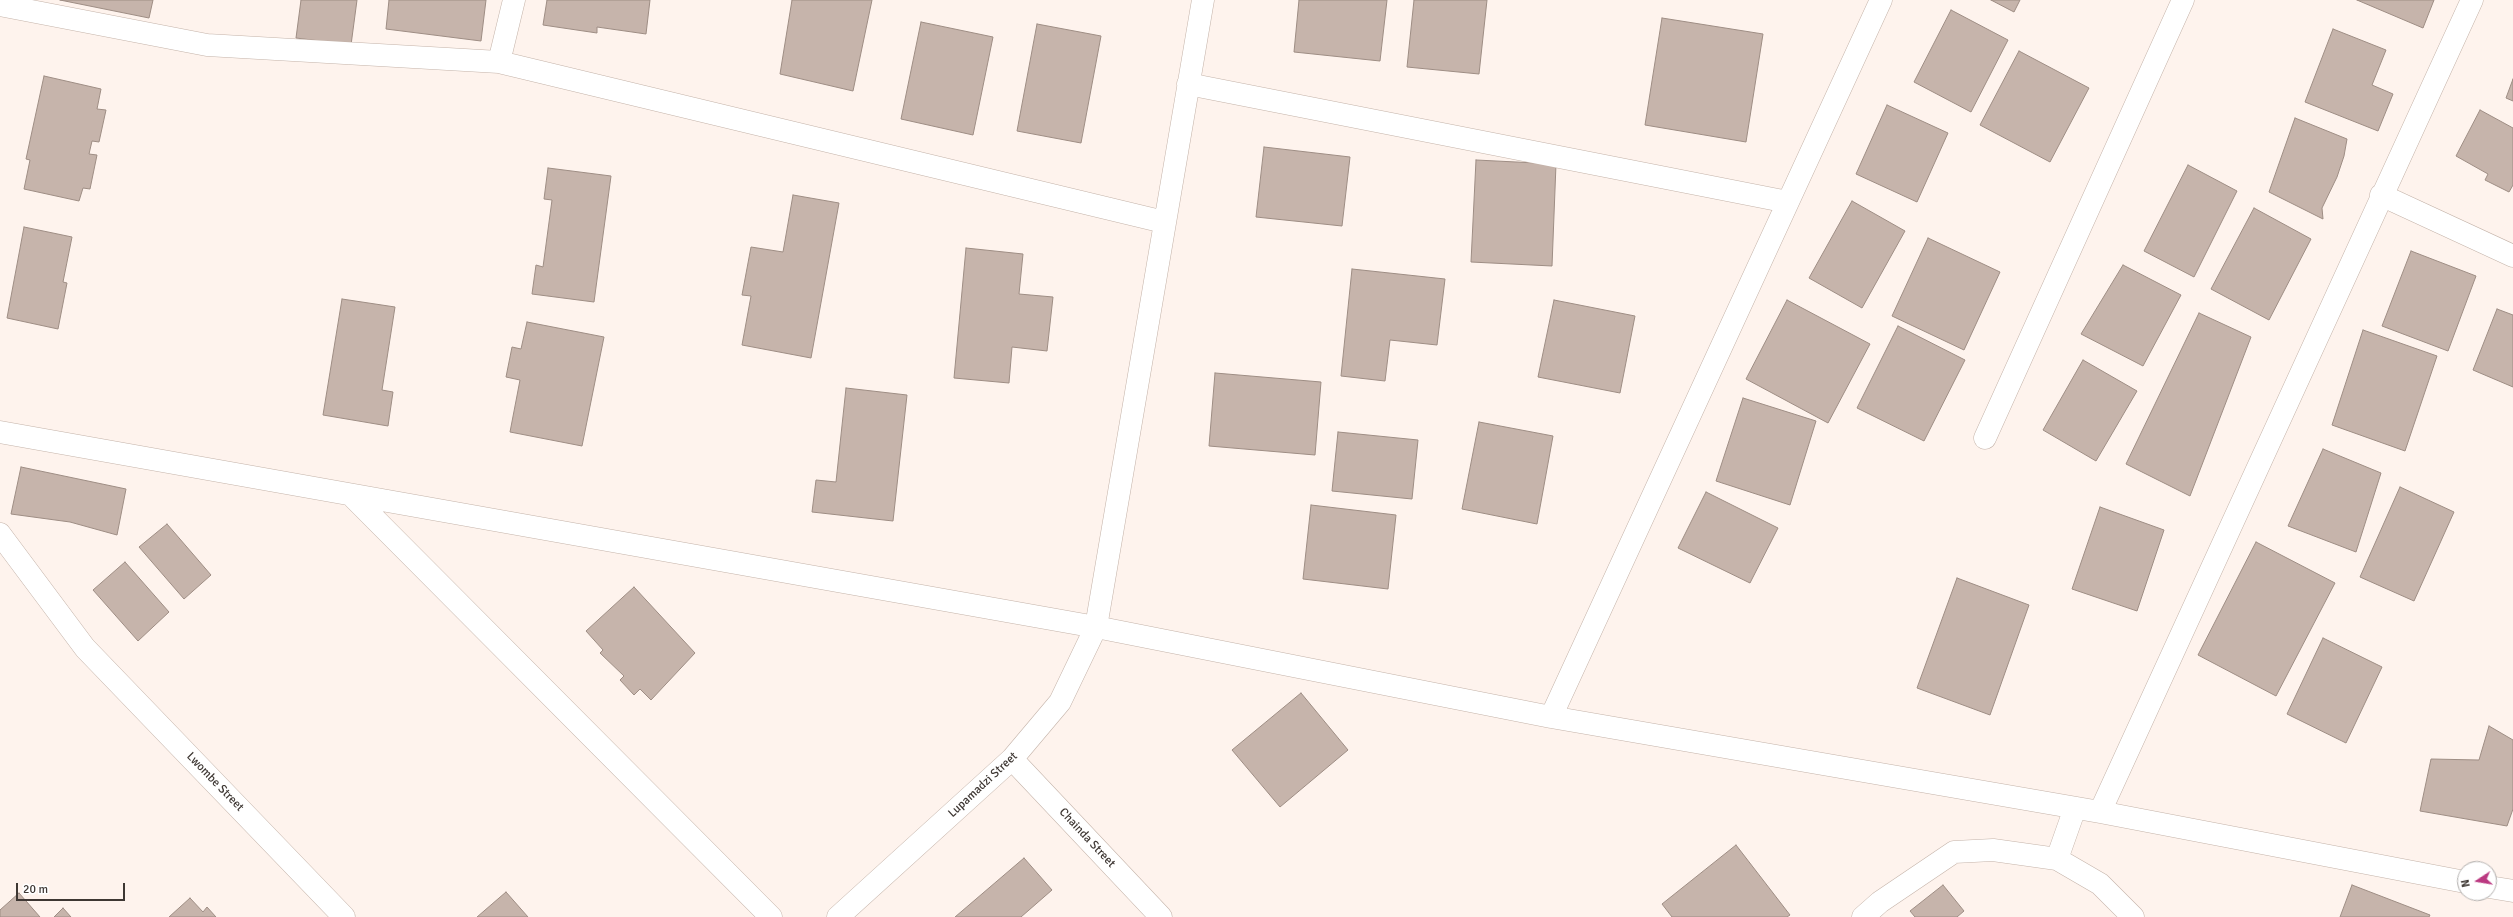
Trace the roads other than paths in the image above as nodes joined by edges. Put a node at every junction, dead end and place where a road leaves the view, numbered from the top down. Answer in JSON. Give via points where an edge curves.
{"nodes":[{"id":1,"x":514,"y":0,"type":"edge"},
{"id":2,"x":1203,"y":0,"type":"edge"},
{"id":3,"x":1881,"y":0,"type":"edge"},
{"id":4,"x":2183,"y":0,"type":"edge"},
{"id":5,"x":2472,"y":0,"type":"edge"},
{"id":6,"x":0,"y":5,"type":"edge"},
{"id":7,"x":499,"y":62,"type":"junction"},
{"id":8,"x":1188,"y":84,"type":"junction"},
{"id":9,"x":2381,"y":195,"type":"junction"},
{"id":10,"x":1788,"y":202,"type":"junction"},
{"id":11,"x":1164,"y":222,"type":"junction"},
{"id":12,"x":2513,"y":256,"type":"edge"},
{"id":13,"x":0,"y":432,"type":"edge"},
{"id":14,"x":1986,"y":438,"type":"dead end"},
{"id":15,"x":351,"y":495,"type":"junction"},
{"id":16,"x":0,"y":534,"type":"edge"},
{"id":17,"x":1096,"y":627,"type":"junction"},
{"id":18,"x":1551,"y":717,"type":"junction"},
{"id":19,"x":1012,"y":759,"type":"junction"},
{"id":20,"x":2075,"y":808,"type":"junction"},
{"id":21,"x":2100,"y":812,"type":"junction"},
{"id":22,"x":2056,"y":859,"type":"junction"},
{"id":23,"x":2457,"y":880,"type":"edge"},
{"id":24,"x":2497,"y":888,"type":"edge"},
{"id":25,"x":2513,"y":891,"type":"edge"},
{"id":26,"x":344,"y":917,"type":"edge"},
{"id":27,"x":771,"y":917,"type":"edge"},
{"id":28,"x":838,"y":917,"type":"edge"},
{"id":29,"x":1161,"y":917,"type":"edge"},
{"id":30,"x":1864,"y":917,"type":"edge"},
{"id":31,"x":2133,"y":917,"type":"edge"}],
"edges":[{"from":1,"to":7,"type":"street"},
{"from":2,"to":8,"type":"street","name":"Lupamadzi Street"},
{"from":3,"to":10,"type":"street"},
{"from":4,"to":14,"type":"street"},
{"from":5,"to":9,"type":"street"},
{"from":6,"to":7,"type":"street","via":[[207,45]]},
{"from":7,"to":11,"type":"street"},
{"from":8,"to":10,"type":"street"},
{"from":8,"to":11,"type":"street","name":"Lupamadzi Street"},
{"from":9,"to":12,"type":"street"},
{"from":9,"to":21,"type":"street"},
{"from":10,"to":18,"type":"street"},
{"from":11,"to":17,"type":"street","name":"Lupamadzi Street"},
{"from":13,"to":15,"type":"street"},
{"from":15,"to":17,"type":"street"},
{"from":15,"to":27,"type":"street"},
{"from":16,"to":26,"type":"street","name":"Lwombe Street","via":[[85,648]]},
{"from":17,"to":18,"type":"street"},
{"from":17,"to":19,"type":"street","name":"Lupamadzi Street","via":[[1060,702]]},
{"from":18,"to":20,"type":"street"},
{"from":19,"to":28,"type":"street","name":"Lupamadzi Street"},
{"from":19,"to":29,"type":"street","name":"Chainda Street"},
{"from":20,"to":21,"type":"street"},
{"from":20,"to":22,"type":"street"},
{"from":21,"to":23,"type":"street"},
{"from":22,"to":30,"type":"street","via":[[1993,850],[1954,852],[1880,902]]},
{"from":22,"to":31,"type":"street","via":[[2100,884]]},
{"from":24,"to":25,"type":"street"}]}
